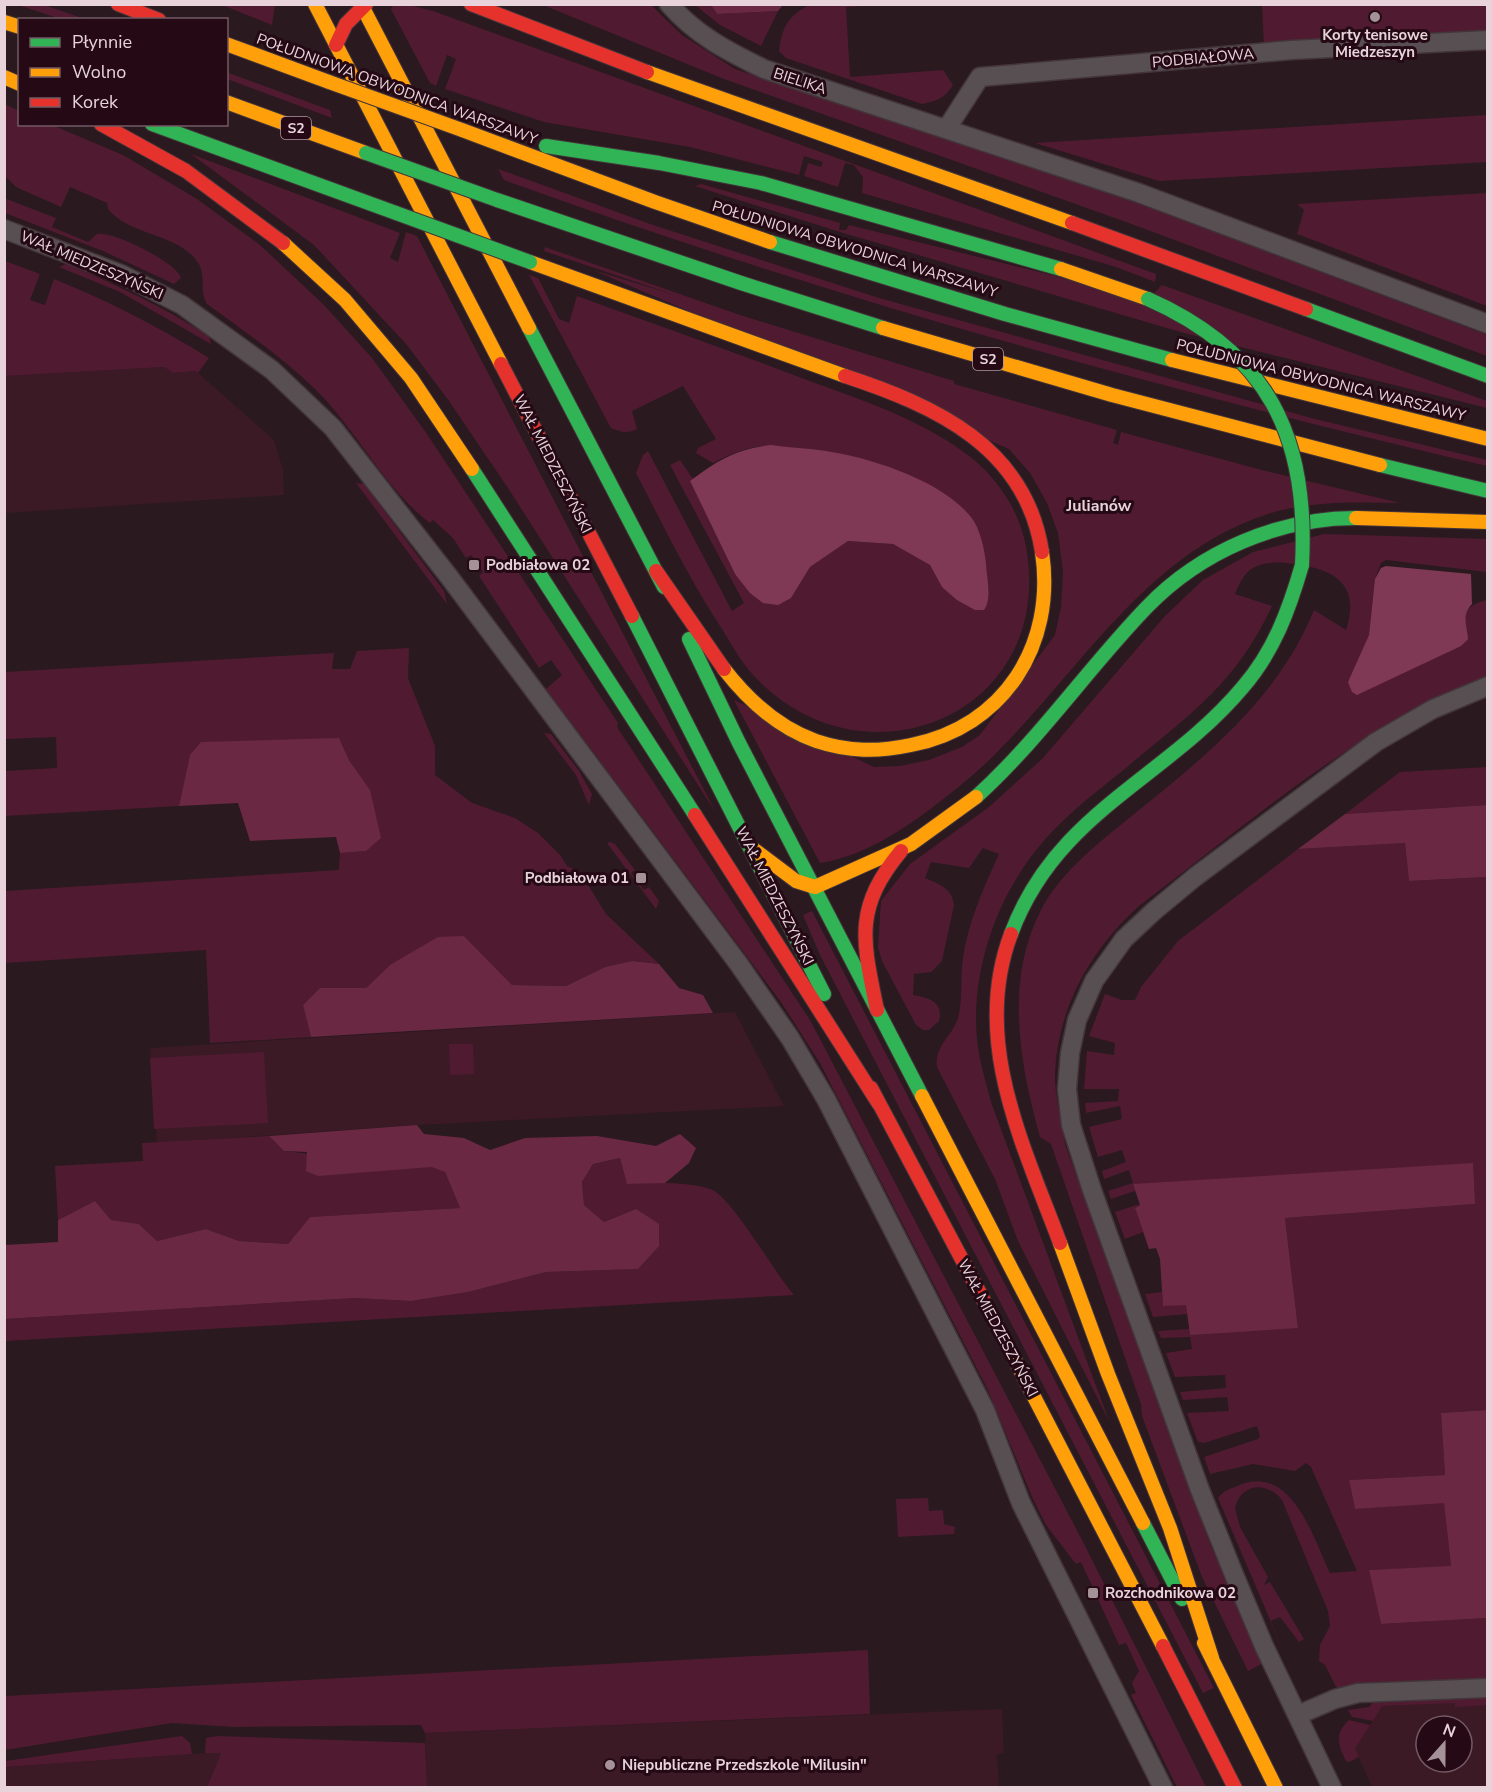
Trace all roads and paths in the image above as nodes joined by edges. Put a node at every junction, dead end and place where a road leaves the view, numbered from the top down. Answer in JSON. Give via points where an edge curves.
{"nodes":[{"id":1,"x":118,"y":4,"type":"edge"},
{"id":2,"x":315,"y":4,"type":"edge"},
{"id":3,"x":471,"y":4,"type":"edge"},
{"id":4,"x":669,"y":4,"type":"edge"},
{"id":5,"x":363,"y":5,"type":"edge"},
{"id":6,"x":154,"y":18,"type":"edge"},
{"id":7,"x":1488,"y":40,"type":"edge"},
{"id":8,"x":228,"y":45,"type":"edge"},
{"id":9,"x":336,"y":45,"type":"junction"},
{"id":10,"x":4,"y":75,"type":"edge"},
{"id":11,"x":18,"y":83,"type":"edge"},
{"id":12,"x":228,"y":103,"type":"edge"},
{"id":13,"x":105,"y":126,"type":"edge"},
{"id":14,"x":157,"y":126,"type":"edge"},
{"id":15,"x":947,"y":128,"type":"junction"},
{"id":16,"x":462,"y":130,"type":"junction"},
{"id":17,"x":4,"y":229,"type":"edge"},
{"id":18,"x":1488,"y":324,"type":"edge"},
{"id":19,"x":1488,"y":376,"type":"edge"},
{"id":20,"x":1488,"y":439,"type":"edge"},
{"id":21,"x":1488,"y":491,"type":"edge"},
{"id":22,"x":1488,"y":522,"type":"edge"},
{"id":23,"x":656,"y":571,"type":"junction"},
{"id":24,"x":1488,"y":686,"type":"edge"},
{"id":25,"x":905,"y":847,"type":"junction"},
{"id":26,"x":752,"y":848,"type":"junction"},
{"id":27,"x":815,"y":887,"type":"junction"},
{"id":28,"x":877,"y":1010,"type":"junction"},
{"id":29,"x":879,"y":1104,"type":"junction"},
{"id":30,"x":1212,"y":1658,"type":"junction"},
{"id":31,"x":1488,"y":1688,"type":"edge"},
{"id":32,"x":1298,"y":1715,"type":"junction"},
{"id":33,"x":1163,"y":1788,"type":"edge"},
{"id":34,"x":1235,"y":1788,"type":"edge"},
{"id":35,"x":1276,"y":1788,"type":"edge"},
{"id":36,"x":1332,"y":1788,"type":"edge"}],
"edges":[{"from":1,"to":6,"type":"main road"},
{"from":2,"to":9,"type":"main road","name":"WAŁ MIEDZESZYŃSKI"},
{"from":3,"to":19,"type":"main road","via":[[663,78]]},
{"from":4,"to":15,"type":"street","name":"BIELIKA","via":[[689,27],[720,48],[764,69]]},
{"from":5,"to":9,"type":"main road","via":[[346,24]]},
{"from":5,"to":23,"type":"main road"},
{"from":7,"to":15,"type":"street","name":"PODBIAŁOWA","via":[[1292,50],[980,76]]},
{"from":8,"to":16,"type":"main road","name":"POŁUDNIOWA OBWODNICA WARSZAWY","bridge":true},
{"from":9,"to":26,"type":"main road","name":"WAŁ MIEDZESZYŃSKI"},
{"from":10,"to":11,"type":"main road"},
{"from":12,"to":21,"type":"main road","number":"S2","bridge":true,"via":[[650,253],[895,332],[1222,426]]},
{"from":13,"to":29,"type":"main road","via":[[186,171],[270,231],[345,300],[411,378],[539,569]]},
{"from":14,"to":23,"type":"main road","bridge":true,"via":[[899,396],[960,426],[1006,467],[1030,503],[1046,550],[1048,590],[1033,649],[998,702],[970,724],[936,741],[868,751],[822,744],[759,707],[728,672]]},
{"from":15,"to":18,"type":"street","name":"BIELIKA","via":[[1139,193]]},
{"from":16,"to":20,"type":"main road","name":"POŁUDNIOWA OBWODNICA WARSZAWY","via":[[719,225],[1033,321],[1201,368]]},
{"from":16,"to":30,"type":"main road","bridge":true,"via":[[761,183],[1068,271],[1148,299],[1220,339],[1248,368],[1277,411],[1303,488],[1305,541],[1296,593],[1275,643],[1234,700],[1077,831],[1046,865],[1023,903],[1007,942],[996,1004],[998,1041],[1010,1101],[1116,1395],[1164,1511]]},
{"from":17,"to":33,"type":"street","name":"WAŁ MIEDZESZYŃSKI","via":[[123,275],[182,305],[272,370],[333,428],[738,963],[826,1099],[985,1410],[1021,1503]]},
{"from":22,"to":25,"type":"main road","via":[[1346,516],[1286,525],[1222,550],[1184,575],[1149,606],[1037,739],[998,777],[955,814]]},
{"from":23,"to":27,"type":"main road","via":[[739,743]]},
{"from":24,"to":32,"type":"street","via":[[1432,709],[1376,742],[1155,911],[1124,939],[1094,981],[1080,1011],[1071,1046],[1069,1110],[1084,1168],[1200,1490],[1264,1646]]},
{"from":25,"to":27,"type":"main road"},
{"from":25,"to":28,"type":"main road","via":[[878,879],[864,914],[864,945]]},
{"from":26,"to":27,"type":"main road","via":[[796,881]]},
{"from":26,"to":29,"type":"main road","name":"WAŁ MIEDZESZYŃSKI"},
{"from":27,"to":28,"type":"main road"},
{"from":28,"to":30,"type":"main road"},
{"from":29,"to":34,"type":"main road","name":"WAŁ MIEDZESZYŃSKI","via":[[1090,1500]]},
{"from":30,"to":35,"type":"main road"},
{"from":31,"to":32,"type":"street","via":[[1358,1693]]},
{"from":32,"to":36,"type":"street"}]}
